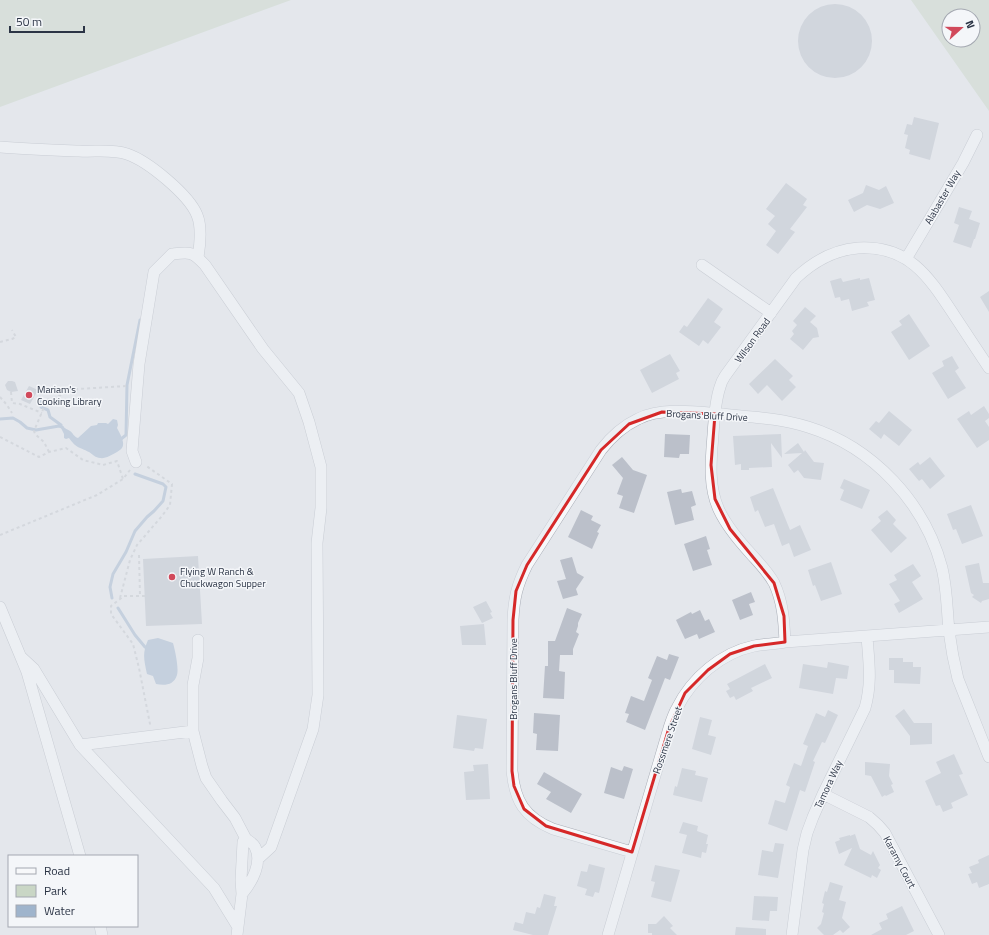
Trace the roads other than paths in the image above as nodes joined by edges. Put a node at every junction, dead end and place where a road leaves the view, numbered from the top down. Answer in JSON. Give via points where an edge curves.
{"nodes":[{"id":1,"x":977,"y":134,"type":"dead end"},
{"id":2,"x":0,"y":147,"type":"edge"},
{"id":3,"x":198,"y":257,"type":"junction"},
{"id":4,"x":906,"y":259,"type":"junction"},
{"id":5,"x":702,"y":265,"type":"dead end"},
{"id":6,"x":771,"y":313,"type":"junction"},
{"id":7,"x":986,"y":355,"type":"edge"},
{"id":8,"x":989,"y":368,"type":"edge"},
{"id":9,"x":715,"y":414,"type":"junction"},
{"id":10,"x":136,"y":462,"type":"road end"},
{"id":11,"x":0,"y":607,"type":"edge"},
{"id":12,"x":989,"y":627,"type":"edge"},
{"id":13,"x":949,"y":630,"type":"junction"},
{"id":14,"x":867,"y":637,"type":"junction"},
{"id":15,"x":198,"y":640,"type":"dead end"},
{"id":16,"x":785,"y":642,"type":"junction"},
{"id":17,"x":21,"y":657,"type":"junction"},
{"id":18,"x":193,"y":731,"type":"junction"},
{"id":19,"x":80,"y":745,"type":"junction"},
{"id":20,"x":989,"y":757,"type":"edge"},
{"id":21,"x":823,"y":794,"type":"junction"},
{"id":22,"x":246,"y":839,"type":"junction"},
{"id":23,"x":632,"y":852,"type":"junction"},
{"id":24,"x":80,"y":855,"type":"edge"},
{"id":25,"x":259,"y":858,"type":"junction"},
{"id":26,"x":242,"y":894,"type":"junction"},
{"id":27,"x":237,"y":931,"type":"edge"},
{"id":28,"x":608,"y":935,"type":"edge"},
{"id":29,"x":792,"y":935,"type":"edge"},
{"id":30,"x":939,"y":935,"type":"edge"}],
"edges":[{"from":1,"to":4,"type":"street","name":"Alabaster Way","via":[[963,163]]},
{"from":2,"to":3,"type":"street","via":[[112,151],[142,161],[185,196],[193,207],[198,216]]},
{"from":3,"to":10,"type":"street","via":[[191,252],[172,254],[154,272],[139,364],[132,450]]},
{"from":3,"to":25,"type":"street","via":[[263,349],[298,393],[309,422],[321,468],[322,508],[317,543],[318,695],[313,729],[271,847]]},
{"from":4,"to":6,"type":"street","name":"Wilson Road","via":[[873,249],[836,252],[814,263],[796,278]]},
{"from":4,"to":7,"type":"street","name":"Wilson Road","via":[[929,279]]},
{"from":5,"to":6,"type":"street"},
{"from":6,"to":9,"type":"street","name":"Wilson Road","via":[[725,376],[720,386]]},
{"from":7,"to":8,"type":"street","name":"Wilson Road"},
{"from":9,"to":13,"type":"street","name":"Brogans Bluff Drive","via":[[782,421],[808,427],[830,435],[856,450],[888,475],[911,503],[937,552],[946,586]]},
{"from":9,"to":16,"type":"street","name":"Wilson Road","via":[[710,465],[715,499],[730,528],[774,583],[784,616]]},
{"from":9,"to":23,"type":"street","name":"Brogans Bluff Drive","via":[[662,412],[639,418],[620,430],[601,450],[527,565],[516,591],[513,620],[512,771],[518,798],[524,809],[543,825]]},
{"from":11,"to":17,"type":"street"},
{"from":12,"to":13,"type":"street","name":"Rossmere Street"},
{"from":13,"to":14,"type":"street","name":"Rossmere Street"},
{"from":13,"to":20,"type":"street","name":"Brogans Bluff Drive","via":[[958,679]]},
{"from":14,"to":16,"type":"street","name":"Rossmere Street"},
{"from":14,"to":21,"type":"street","name":"Tamora Way","via":[[870,681],[868,696]]},
{"from":15,"to":18,"type":"street","via":[[193,685]]},
{"from":16,"to":23,"type":"street","name":"Rossmere Street","via":[[754,646],[730,654],[695,681],[685,694],[669,728]]},
{"from":17,"to":19,"type":"street","via":[[34,669]]},
{"from":17,"to":24,"type":"street"},
{"from":18,"to":19,"type":"street"},
{"from":18,"to":22,"type":"street","via":[[206,778],[236,818]]},
{"from":19,"to":27,"type":"street","via":[[214,888]]},
{"from":21,"to":29,"type":"street","name":"Tamora Way","via":[[803,850]]},
{"from":21,"to":30,"type":"street","name":"Karamy Court","via":[[869,817],[885,833]]},
{"from":22,"to":25,"type":"street","via":[[255,846]]},
{"from":22,"to":26,"type":"street","via":[[243,842]]},
{"from":23,"to":28,"type":"street","name":"Rossmere Street"},
{"from":25,"to":26,"type":"street","via":[[250,884]]},
{"from":26,"to":27,"type":"street"}]}
